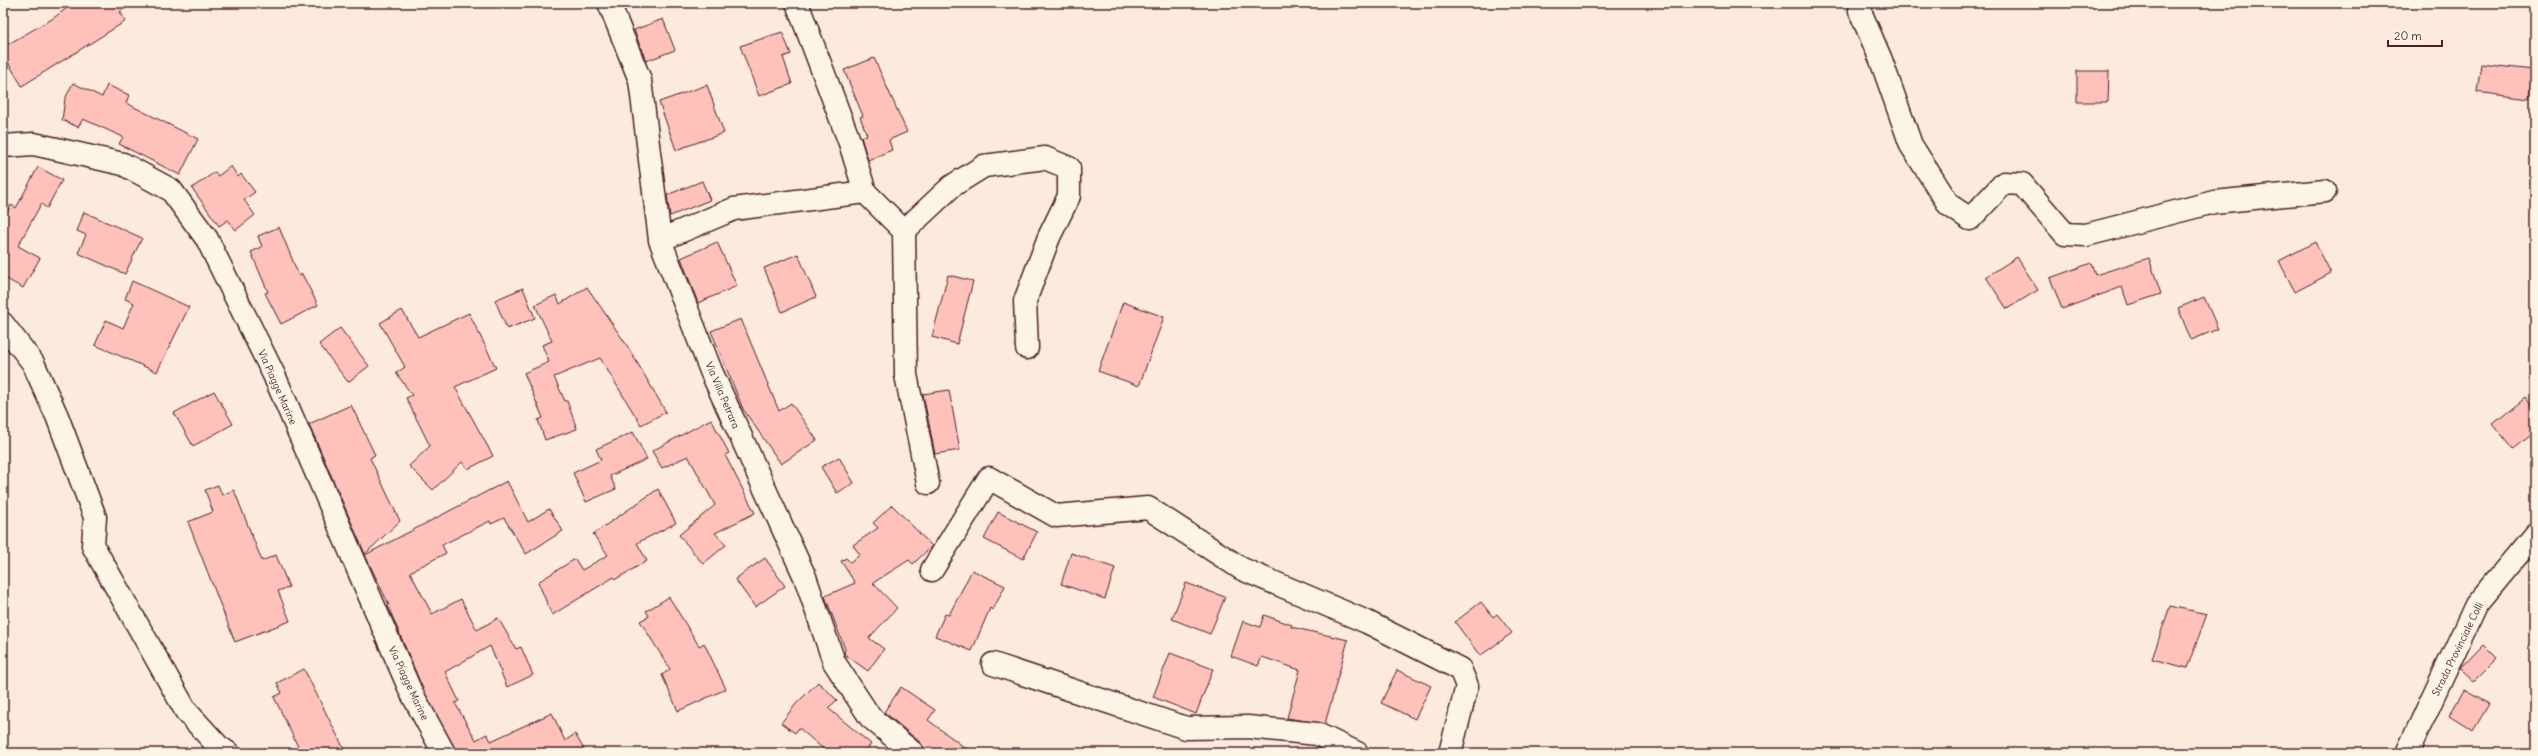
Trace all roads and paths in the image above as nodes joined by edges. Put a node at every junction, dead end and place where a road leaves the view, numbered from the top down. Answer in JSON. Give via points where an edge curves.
{"nodes":[{"id":1,"x":609,"y":3,"type":"edge"},
{"id":2,"x":797,"y":3,"type":"edge"},
{"id":3,"x":1862,"y":3,"type":"edge"},
{"id":4,"x":3,"y":146,"type":"edge"},
{"id":5,"x":2325,"y":191,"type":"dead end"},
{"id":6,"x":865,"y":192,"type":"junction"},
{"id":7,"x":904,"y":231,"type":"junction"},
{"id":8,"x":660,"y":240,"type":"junction"},
{"id":9,"x":3,"y":324,"type":"edge"},
{"id":10,"x":1027,"y":348,"type":"dead end"},
{"id":11,"x":928,"y":483,"type":"dead end"},
{"id":12,"x":2535,"y":534,"type":"edge"},
{"id":13,"x":932,"y":570,"type":"dead end"},
{"id":14,"x":993,"y":664,"type":"dead end"},
{"id":15,"x":228,"y":753,"type":"edge"},
{"id":16,"x":444,"y":753,"type":"edge"},
{"id":17,"x":913,"y":753,"type":"edge"},
{"id":18,"x":1357,"y":753,"type":"edge"},
{"id":19,"x":1450,"y":753,"type":"edge"},
{"id":20,"x":2407,"y":753,"type":"edge"}],
"edges":[{"from":1,"to":8,"type":"street","name":"Via Villa Petrara","via":[[640,80]]},
{"from":2,"to":6,"type":"street","via":[[850,143]]},
{"from":3,"to":5,"type":"street","via":[[1860,12],[1881,60],[1910,145],[1949,205],[1970,219],[2004,183],[2022,184],[2065,234],[2086,235],[2214,202]]},
{"from":4,"to":16,"type":"street","name":"Via Piagge Marine","via":[[34,144],[124,164],[171,190],[207,239],[274,375],[411,692]]},
{"from":6,"to":7,"type":"street"},
{"from":6,"to":8,"type":"street","via":[[734,209]]},
{"from":7,"to":10,"type":"street","via":[[952,186],[984,166],[1045,158],[1069,168],[1069,196],[1049,237],[1025,301]]},
{"from":7,"to":11,"type":"street","via":[[906,375]]},
{"from":8,"to":17,"type":"street","name":"Via Villa Petrara","via":[[712,371],[805,578],[834,662],[870,717]]},
{"from":9,"to":15,"type":"street","via":[[33,363],[57,416],[95,517],[93,546],[186,711],[218,746]]},
{"from":12,"to":20,"type":"street","name":"Strada Provinciale Colli","via":[[2476,605]]},
{"from":13,"to":19,"type":"street","via":[[989,478],[1056,516],[1148,508],[1242,569],[1367,622],[1460,669],[1467,686]]},
{"from":14,"to":18,"type":"street","via":[[1186,728],[1248,727],[1317,734]]}]}
